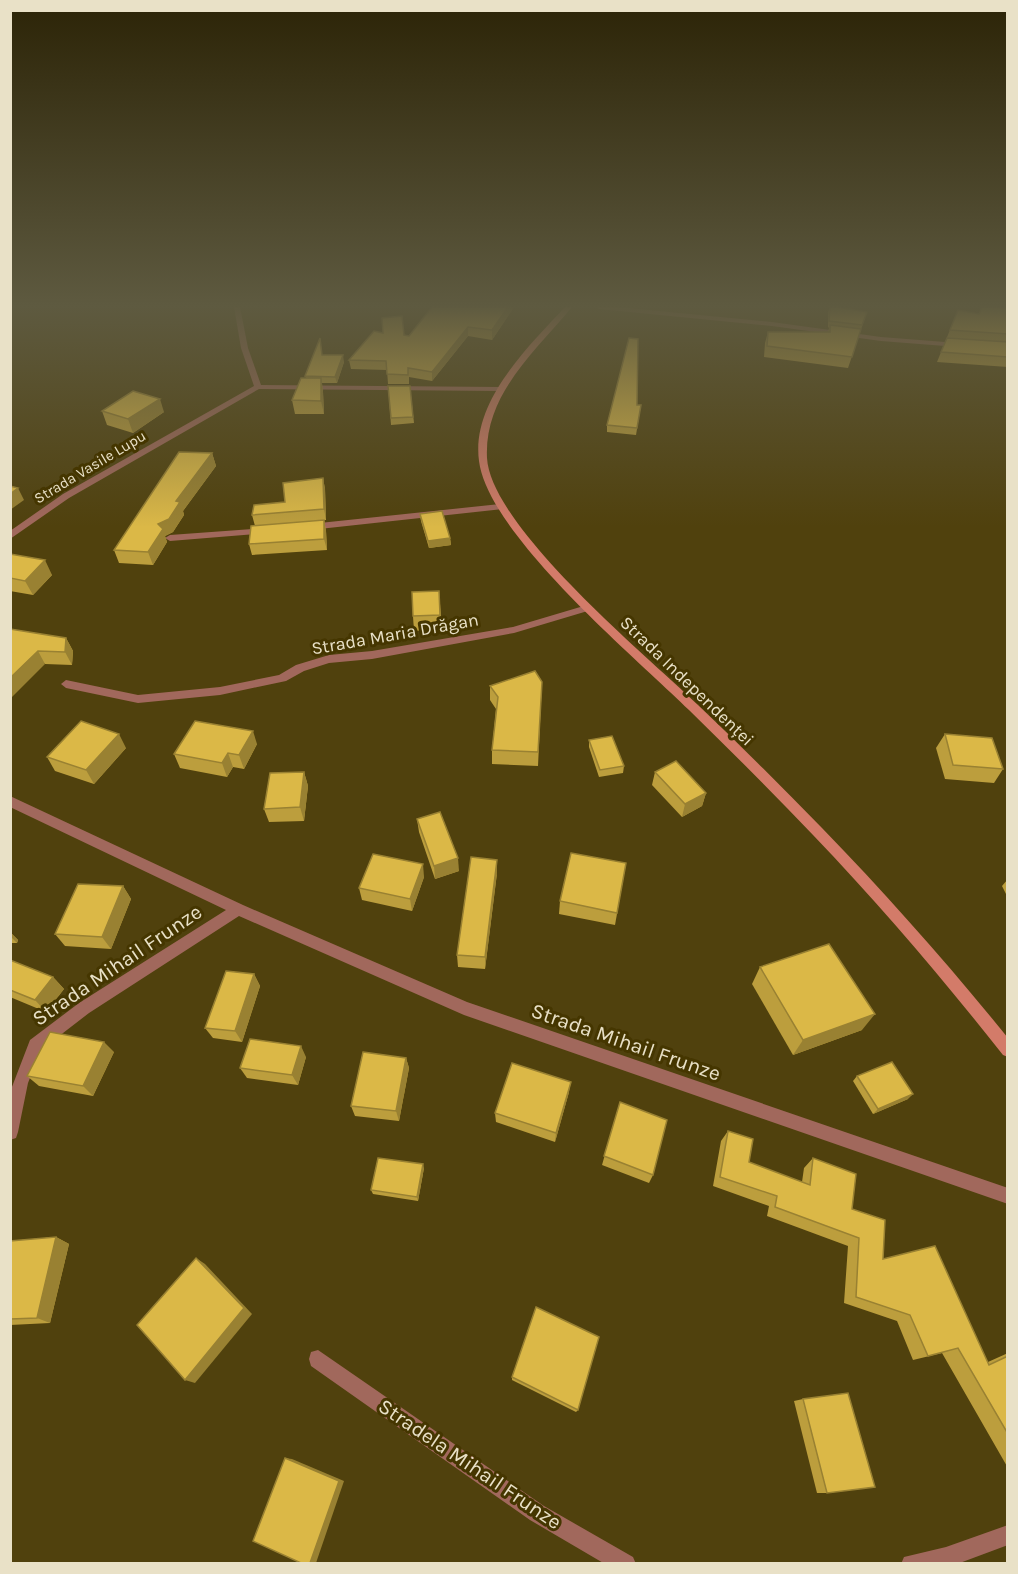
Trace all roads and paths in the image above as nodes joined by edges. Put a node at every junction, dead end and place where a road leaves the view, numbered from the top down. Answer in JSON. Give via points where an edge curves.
{"nodes":[{"id":1,"x":255,"y":380,"type":"edge"},
{"id":2,"x":507,"y":380,"type":"edge"},
{"id":3,"x":258,"y":387,"type":"junction"},
{"id":4,"x":501,"y":389,"type":"junction"},
{"id":5,"x":500,"y":507,"type":"junction"},
{"id":6,"x":302,"y":528,"type":"edge"},
{"id":7,"x":279,"y":530,"type":"edge"},
{"id":8,"x":10,"y":536,"type":"edge"},
{"id":9,"x":170,"y":538,"type":"dead end"},
{"id":10,"x":587,"y":608,"type":"junction"},
{"id":11,"x":66,"y":684,"type":"dead end"},
{"id":12,"x":10,"y":801,"type":"edge"},
{"id":13,"x":238,"y":909,"type":"junction"},
{"id":14,"x":1008,"y":1050,"type":"edge"},
{"id":15,"x":10,"y":1132,"type":"edge"},
{"id":16,"x":1008,"y":1196,"type":"edge"},
{"id":17,"x":318,"y":1359,"type":"dead end"},
{"id":18,"x":1008,"y":1535,"type":"edge"},
{"id":19,"x":626,"y":1563,"type":"edge"},
{"id":20,"x":911,"y":1563,"type":"edge"}],
"edges":[{"from":1,"to":3,"type":"street"},
{"from":2,"to":4,"type":"main road","name":"Strada Independenței"},
{"from":3,"to":4,"type":"street"},
{"from":3,"to":8,"type":"street","name":"Strada Vasile Lupu","via":[[66,496]]},
{"from":4,"to":5,"type":"main road","name":"Strada Independenței","via":[[489,415],[483,460],[487,480]]},
{"from":5,"to":6,"type":"street"},
{"from":5,"to":10,"type":"main road","name":"Strada Independenței"},
{"from":7,"to":9,"type":"street"},
{"from":10,"to":11,"type":"street","name":"Strada Maria Drăgan","via":[[514,630],[329,659],[282,678],[220,691],[138,699]]},
{"from":10,"to":14,"type":"main road","name":"Strada Independenței","via":[[818,832],[907,927]]},
{"from":12,"to":13,"type":"street","name":"Strada Mihail Frunze"},
{"from":13,"to":15,"type":"street","name":"Strada Mihail Frunze","via":[[84,1008],[35,1045],[20,1083]]},
{"from":13,"to":16,"type":"street","name":"Strada Mihail Frunze","via":[[464,1008]]},
{"from":17,"to":19,"type":"street","name":"Stradela Mihail Frunze","via":[[537,1513]]},
{"from":18,"to":20,"type":"street","via":[[946,1557]]}]}
